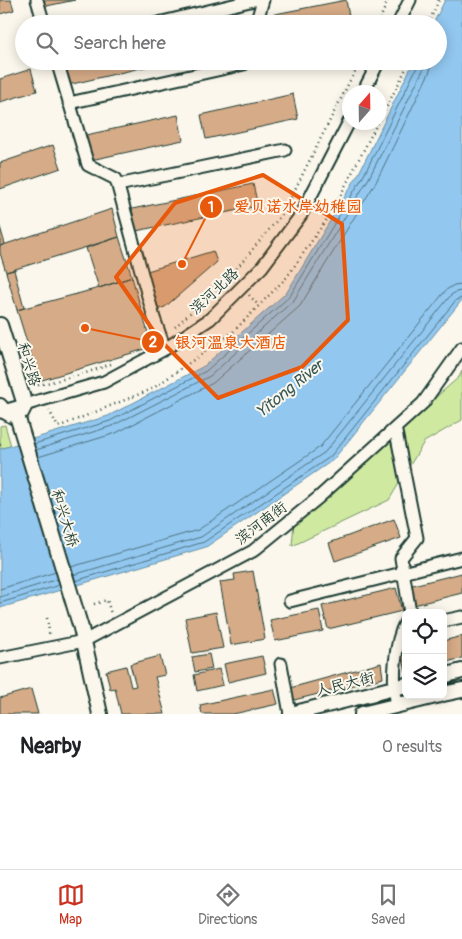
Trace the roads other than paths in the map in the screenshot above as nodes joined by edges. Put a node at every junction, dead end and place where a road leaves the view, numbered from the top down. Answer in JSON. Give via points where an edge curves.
{"nodes":[{"id":1,"x":38,"y":0,"type":"edge"},
{"id":2,"x":254,"y":0,"type":"edge"},
{"id":3,"x":263,"y":0,"type":"edge"},
{"id":4,"x":410,"y":0,"type":"edge"},
{"id":5,"x":42,"y":15,"type":"edge"},
{"id":6,"x":192,"y":15,"type":"edge"},
{"id":7,"x":259,"y":15,"type":"edge"},
{"id":8,"x":402,"y":15,"type":"edge"},
{"id":9,"x":60,"y":70,"type":"edge"},
{"id":10,"x":217,"y":70,"type":"edge"},
{"id":11,"x":374,"y":70,"type":"edge"},
{"id":12,"x":367,"y":85,"type":"edge"},
{"id":13,"x":69,"y":103,"type":"junction"},
{"id":14,"x":345,"y":130,"type":"edge"},
{"id":15,"x":285,"y":150,"type":"dead end"},
{"id":16,"x":118,"y":185,"type":"junction"},
{"id":17,"x":0,"y":325,"type":"edge"},
{"id":18,"x":163,"y":345,"type":"junction"},
{"id":19,"x":462,"y":348,"type":"edge"},
{"id":20,"x":25,"y":406,"type":"junction"},
{"id":21,"x":1,"y":410,"type":"edge"},
{"id":22,"x":18,"y":419,"type":"junction"},
{"id":23,"x":396,"y":432,"type":"dead end"},
{"id":24,"x":462,"y":558,"type":"edge"},
{"id":25,"x":403,"y":573,"type":"junction"},
{"id":26,"x":290,"y":601,"type":"dead end"},
{"id":27,"x":409,"y":609,"type":"edge"},
{"id":28,"x":462,"y":617,"type":"edge"},
{"id":29,"x":447,"y":620,"type":"edge"},
{"id":30,"x":83,"y":635,"type":"junction"},
{"id":31,"x":402,"y":650,"type":"edge"},
{"id":32,"x":0,"y":658,"type":"edge"},
{"id":33,"x":281,"y":664,"type":"dead end"},
{"id":34,"x":462,"y":672,"type":"edge"},
{"id":35,"x":447,"y":675,"type":"edge"},
{"id":36,"x":400,"y":687,"type":"edge"},
{"id":37,"x":462,"y":690,"type":"edge"},
{"id":38,"x":447,"y":694,"type":"edge"},
{"id":39,"x":423,"y":699,"type":"edge"},
{"id":40,"x":397,"y":705,"type":"junction"},
{"id":41,"x":100,"y":714,"type":"edge"},
{"id":42,"x":291,"y":714,"type":"edge"},
{"id":43,"x":362,"y":714,"type":"edge"}],
"edges":[{"from":1,"to":5,"type":"street"},
{"from":2,"to":6,"type":"street"},
{"from":3,"to":7,"type":"street"},
{"from":4,"to":8,"type":"street"},
{"from":9,"to":13,"type":"street"},
{"from":10,"to":13,"type":"street"},
{"from":11,"to":12,"type":"street"},
{"from":13,"to":16,"type":"street","via":[[88,165],[116,179]]},
{"from":14,"to":18,"type":"street","name":"滨河北路","via":[[302,215],[262,267],[210,318]]},
{"from":15,"to":16,"type":"street"},
{"from":16,"to":18,"type":"street"},
{"from":17,"to":20,"type":"street","name":"和兴路"},
{"from":18,"to":20,"type":"street","name":"滨河北路","via":[[104,382]]},
{"from":19,"to":30,"type":"street","name":"滨河南街","via":[[423,403],[318,498],[253,551]]},
{"from":20,"to":21,"type":"street","name":"滨河北路"},
{"from":20,"to":22,"type":"street","name":"和兴路"},
{"from":21,"to":22,"type":"street"},
{"from":22,"to":30,"type":"street","name":"和兴大桥","bridge":true},
{"from":23,"to":25,"type":"street","via":[[417,538],[401,558]]},
{"from":24,"to":25,"type":"street"},
{"from":25,"to":26,"type":"street"},
{"from":25,"to":27,"type":"street"},
{"from":28,"to":29,"type":"street"},
{"from":30,"to":32,"type":"street","name":"滨河南街"},
{"from":30,"to":41,"type":"street","name":"和兴大桥"},
{"from":31,"to":36,"type":"street"},
{"from":33,"to":42,"type":"street"},
{"from":34,"to":35,"type":"street"},
{"from":36,"to":40,"type":"street"},
{"from":36,"to":42,"type":"street","name":"人民大街"},
{"from":37,"to":38,"type":"street"},
{"from":39,"to":40,"type":"street"},
{"from":40,"to":43,"type":"street"}]}
